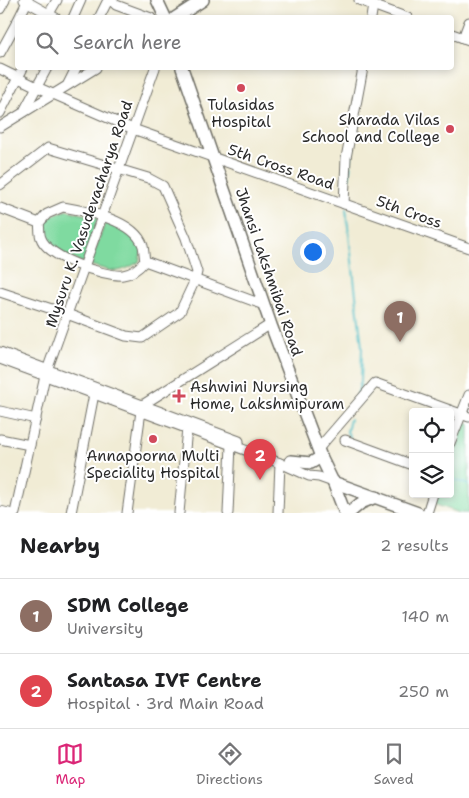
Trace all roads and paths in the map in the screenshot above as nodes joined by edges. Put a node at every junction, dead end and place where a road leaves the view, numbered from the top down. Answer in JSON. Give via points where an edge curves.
{"nodes":[{"id":1,"x":5,"y":0,"type":"edge"},
{"id":2,"x":57,"y":0,"type":"edge"},
{"id":3,"x":82,"y":0,"type":"edge"},
{"id":4,"x":109,"y":0,"type":"edge"},
{"id":5,"x":157,"y":0,"type":"edge"},
{"id":6,"x":203,"y":0,"type":"edge"},
{"id":7,"x":26,"y":1,"type":"edge"},
{"id":8,"x":369,"y":3,"type":"edge"},
{"id":9,"x":0,"y":9,"type":"edge"},
{"id":10,"x":20,"y":15,"type":"edge"},
{"id":11,"x":49,"y":15,"type":"edge"},
{"id":12,"x":51,"y":15,"type":"edge"},
{"id":13,"x":74,"y":15,"type":"edge"},
{"id":14,"x":101,"y":15,"type":"edge"},
{"id":15,"x":143,"y":15,"type":"edge"},
{"id":16,"x":164,"y":15,"type":"edge"},
{"id":17,"x":179,"y":15,"type":"edge"},
{"id":18,"x":400,"y":15,"type":"edge"},
{"id":19,"x":469,"y":22,"type":"edge"},
{"id":20,"x":15,"y":25,"type":"edge"},
{"id":21,"x":454,"y":35,"type":"edge"},
{"id":22,"x":466,"y":39,"type":"edge"},
{"id":23,"x":0,"y":53,"type":"edge"},
{"id":24,"x":0,"y":68,"type":"edge"},
{"id":25,"x":22,"y":70,"type":"edge"},
{"id":26,"x":47,"y":70,"type":"edge"},
{"id":27,"x":75,"y":70,"type":"edge"},
{"id":28,"x":92,"y":70,"type":"edge"},
{"id":29,"x":154,"y":70,"type":"edge"},
{"id":30,"x":183,"y":70,"type":"edge"},
{"id":31,"x":362,"y":70,"type":"edge"},
{"id":32,"x":18,"y":78,"type":"junction"},
{"id":33,"x":68,"y":84,"type":"junction"},
{"id":34,"x":38,"y":87,"type":"junction"},
{"id":35,"x":53,"y":94,"type":"junction"},
{"id":36,"x":0,"y":112,"type":"edge"},
{"id":37,"x":23,"y":112,"type":"junction"},
{"id":38,"x":0,"y":127,"type":"edge"},
{"id":39,"x":133,"y":129,"type":"junction"},
{"id":40,"x":213,"y":158,"type":"junction"},
{"id":41,"x":119,"y":170,"type":"junction"},
{"id":42,"x":0,"y":185,"type":"edge"},
{"id":43,"x":342,"y":203,"type":"junction"},
{"id":44,"x":0,"y":208,"type":"edge"},
{"id":45,"x":103,"y":216,"type":"junction"},
{"id":46,"x":39,"y":223,"type":"junction"},
{"id":47,"x":469,"y":248,"type":"edge"},
{"id":48,"x":145,"y":261,"type":"junction"},
{"id":49,"x":85,"y":267,"type":"junction"},
{"id":50,"x":195,"y":280,"type":"junction"},
{"id":51,"x":0,"y":292,"type":"edge"},
{"id":52,"x":264,"y":305,"type":"junction"},
{"id":53,"x":67,"y":314,"type":"junction"},
{"id":54,"x":271,"y":324,"type":"junction"},
{"id":55,"x":0,"y":352,"type":"edge"},
{"id":56,"x":0,"y":359,"type":"edge"},
{"id":57,"x":47,"y":373,"type":"junction"},
{"id":58,"x":94,"y":394,"type":"junction"},
{"id":59,"x":469,"y":395,"type":"edge"},
{"id":60,"x":142,"y":408,"type":"junction"},
{"id":61,"x":0,"y":411,"type":"edge"},
{"id":62,"x":465,"y":416,"type":"edge"},
{"id":63,"x":36,"y":419,"type":"junction"},
{"id":64,"x":187,"y":428,"type":"junction"},
{"id":65,"x":454,"y":436,"type":"edge"},
{"id":66,"x":0,"y":440,"type":"edge"},
{"id":67,"x":345,"y":440,"type":"dead end"},
{"id":68,"x":30,"y":445,"type":"junction"},
{"id":69,"x":231,"y":445,"type":"junction"},
{"id":70,"x":320,"y":453,"type":"junction"},
{"id":71,"x":286,"y":462,"type":"junction"},
{"id":72,"x":409,"y":464,"type":"edge"},
{"id":73,"x":333,"y":482,"type":"junction"},
{"id":74,"x":376,"y":497,"type":"junction"},
{"id":75,"x":432,"y":498,"type":"edge"},
{"id":76,"x":0,"y":511,"type":"edge"},
{"id":77,"x":9,"y":513,"type":"edge"},
{"id":78,"x":15,"y":513,"type":"edge"},
{"id":79,"x":71,"y":513,"type":"edge"},
{"id":80,"x":127,"y":513,"type":"edge"},
{"id":81,"x":179,"y":513,"type":"edge"},
{"id":82,"x":228,"y":513,"type":"edge"},
{"id":83,"x":278,"y":513,"type":"edge"},
{"id":84,"x":345,"y":513,"type":"edge"},
{"id":85,"x":349,"y":513,"type":"edge"},
{"id":86,"x":418,"y":513,"type":"edge"},
{"id":87,"x":427,"y":513,"type":"edge"}],
"edges":[{"from":1,"to":9,"type":"street"},
{"from":2,"to":12,"type":"street"},
{"from":3,"to":13,"type":"street"},
{"from":4,"to":14,"type":"street"},
{"from":4,"to":15,"type":"street"},
{"from":5,"to":16,"type":"main road"},
{"from":6,"to":17,"type":"main road"},
{"from":7,"to":10,"type":"street"},
{"from":7,"to":11,"type":"street"},
{"from":8,"to":18,"type":"street"},
{"from":19,"to":22,"type":"street"},
{"from":20,"to":23,"type":"street"},
{"from":21,"to":22,"type":"street"},
{"from":24,"to":32,"type":"street","name":"5th Cross Road"},
{"from":25,"to":32,"type":"street"},
{"from":26,"to":34,"type":"street"},
{"from":27,"to":33,"type":"street"},
{"from":28,"to":33,"type":"street"},
{"from":29,"to":39,"type":"street","name":"Mysuru K. Vasudevacharya Road"},
{"from":30,"to":40,"type":"main road","name":"Jhansi Lakshmibai Road"},
{"from":31,"to":43,"type":"street","via":[[346,158]]},
{"from":32,"to":34,"type":"street","name":"5th Cross Road"},
{"from":32,"to":36,"type":"street"},
{"from":33,"to":35,"type":"street"},
{"from":34,"to":35,"type":"street","name":"5th Cross Road"},
{"from":34,"to":37,"type":"street"},
{"from":35,"to":37,"type":"street"},
{"from":35,"to":39,"type":"street","name":"5th Cross Road"},
{"from":37,"to":38,"type":"street"},
{"from":39,"to":40,"type":"street","name":"5th Cross Road"},
{"from":39,"to":41,"type":"street","name":"Mysuru K. Vasudevacharya Road"},
{"from":40,"to":43,"type":"street","name":"5th Cross Road"},
{"from":40,"to":52,"type":"main road","name":"Jhansi Lakshmibai Road"},
{"from":41,"to":42,"type":"street","via":[[48,148]]},
{"from":41,"to":45,"type":"street","name":"Mysuru K. Vasudevacharya Road"},
{"from":41,"to":50,"type":"street","via":[[163,186],[186,238],[197,272]]},
{"from":43,"to":47,"type":"street","name":"5th Cross"},
{"from":44,"to":46,"type":"street"},
{"from":45,"to":46,"type":"street","via":[[62,207],[47,214]]},
{"from":45,"to":48,"type":"street","via":[[128,226],[143,244]]},
{"from":45,"to":49,"type":"street","name":"Mysuru K. Vasudevacharya Road"},
{"from":46,"to":49,"type":"street","via":[[41,239],[51,252]]},
{"from":48,"to":49,"type":"street","via":[[137,270],[124,275],[108,275]]},
{"from":48,"to":50,"type":"street"},
{"from":49,"to":53,"type":"street","name":"Mysuru K. Vasudevacharya Road"},
{"from":50,"to":52,"type":"street"},
{"from":50,"to":53,"type":"street","via":[[180,312],[142,338],[126,336]]},
{"from":51,"to":53,"type":"street"},
{"from":52,"to":54,"type":"main road","name":"Jhansi Lakshmibai Road"},
{"from":53,"to":57,"type":"street","name":"Mysuru K. Vasudevacharya Road"},
{"from":54,"to":60,"type":"street"},
{"from":54,"to":70,"type":"main road","name":"Jhansi Lakshmibai Road"},
{"from":55,"to":57,"type":"street"},
{"from":56,"to":57,"type":"street"},
{"from":57,"to":58,"type":"street"},
{"from":57,"to":60,"type":"street"},
{"from":57,"to":63,"type":"street","name":"Mysuru K. Vasudevacharya Road"},
{"from":58,"to":60,"type":"street"},
{"from":58,"to":79,"type":"street"},
{"from":59,"to":62,"type":"street"},
{"from":60,"to":64,"type":"street"},
{"from":60,"to":71,"type":"street"},
{"from":60,"to":80,"type":"street"},
{"from":61,"to":63,"type":"street"},
{"from":62,"to":65,"type":"street"},
{"from":62,"to":70,"type":"street","via":[[375,383]]},
{"from":63,"to":68,"type":"street","name":"Mysuru K. Vasudevacharya Road"},
{"from":64,"to":69,"type":"street"},
{"from":64,"to":81,"type":"street"},
{"from":66,"to":68,"type":"street"},
{"from":67,"to":72,"type":"street"},
{"from":68,"to":78,"type":"street","name":"Mysuru K. Vasudevacharya Road"},
{"from":69,"to":71,"type":"street"},
{"from":69,"to":82,"type":"street"},
{"from":70,"to":71,"type":"main road","via":[[311,463]]},
{"from":70,"to":73,"type":"main road","name":"Jhansi Lakshmibai Road"},
{"from":71,"to":73,"type":"street","via":[[312,470],[319,477]]},
{"from":71,"to":83,"type":"street"},
{"from":73,"to":74,"type":"main road"},
{"from":73,"to":84,"type":"main road","name":"Jhansi Lakshmibai Road"},
{"from":74,"to":85,"type":"main road"},
{"from":74,"to":86,"type":"main road"},
{"from":75,"to":87,"type":"street"},
{"from":76,"to":77,"type":"street"}]}
